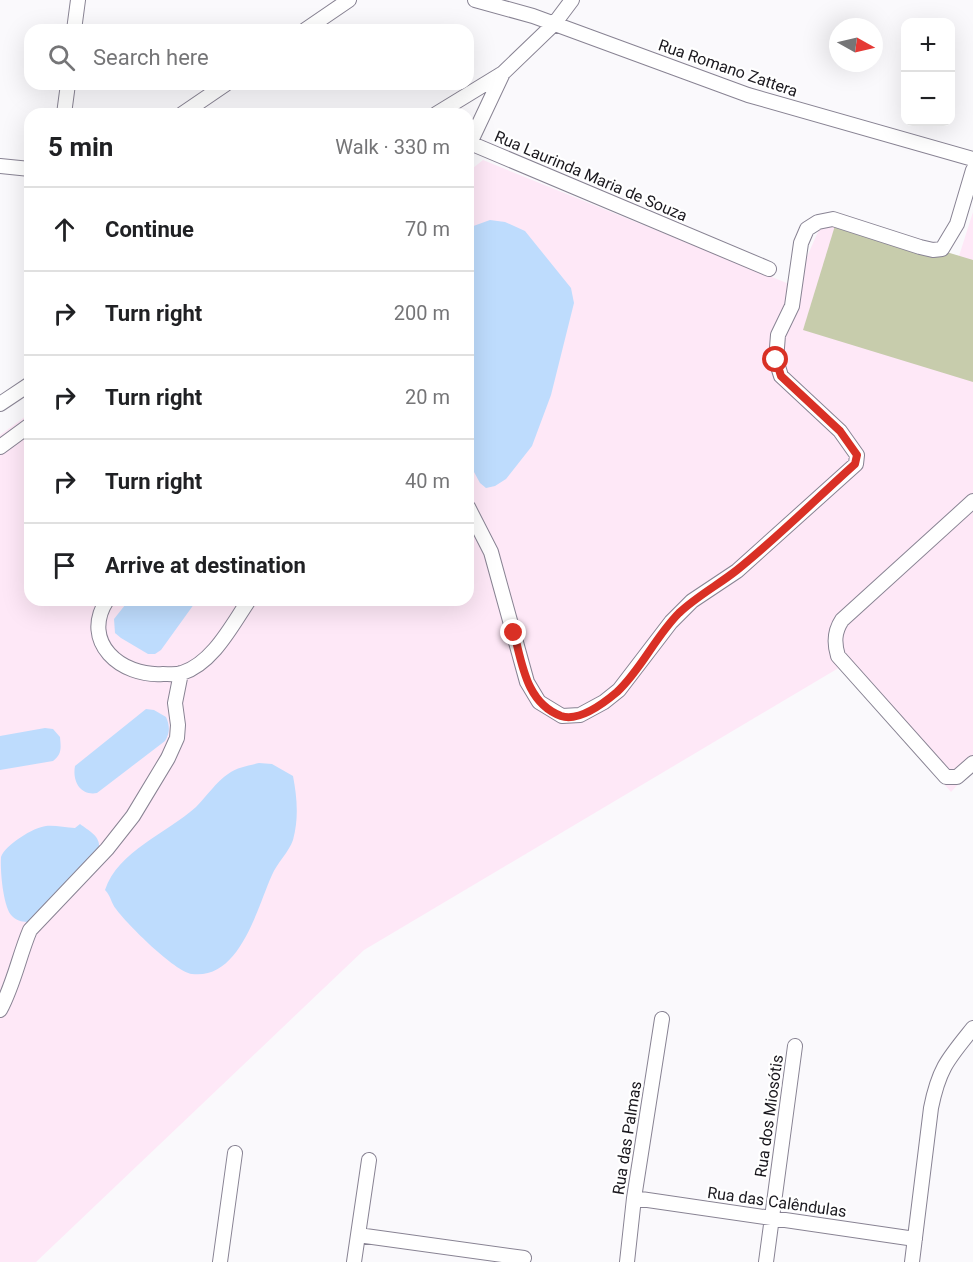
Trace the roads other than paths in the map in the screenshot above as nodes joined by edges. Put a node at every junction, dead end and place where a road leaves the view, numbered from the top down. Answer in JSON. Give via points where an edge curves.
{"nodes":[{"id":1,"x":78,"y":0,"type":"edge"},
{"id":2,"x":349,"y":0,"type":"edge"},
{"id":3,"x":475,"y":0,"type":"edge"},
{"id":4,"x":572,"y":0,"type":"edge"},
{"id":5,"x":75,"y":24,"type":"edge"},
{"id":6,"x":314,"y":24,"type":"edge"},
{"id":7,"x":554,"y":24,"type":"junction"},
{"id":8,"x":503,"y":73,"type":"junction"},
{"id":9,"x":67,"y":90,"type":"edge"},
{"id":10,"x":220,"y":90,"type":"edge"},
{"id":11,"x":65,"y":108,"type":"edge"},
{"id":12,"x":200,"y":108,"type":"edge"},
{"id":13,"x":446,"y":108,"type":"edge"},
{"id":14,"x":474,"y":135,"type":"edge"},
{"id":15,"x":474,"y":145,"type":"edge"},
{"id":16,"x":973,"y":159,"type":"edge"},
{"id":17,"x":0,"y":166,"type":"edge"},
{"id":18,"x":24,"y":168,"type":"edge"},
{"id":19,"x":973,"y":170,"type":"edge"},
{"id":20,"x":769,"y":269,"type":"dead end"},
{"id":21,"x":24,"y":388,"type":"edge"},
{"id":22,"x":0,"y":404,"type":"edge"},
{"id":23,"x":24,"y":429,"type":"edge"},
{"id":24,"x":0,"y":447,"type":"edge"},
{"id":25,"x":973,"y":501,"type":"edge"},
{"id":26,"x":474,"y":519,"type":"edge"},
{"id":27,"x":103,"y":606,"type":"edge"},
{"id":28,"x":245,"y":606,"type":"edge"},
{"id":29,"x":181,"y":673,"type":"junction"},
{"id":30,"x":973,"y":763,"type":"edge"},
{"id":31,"x":0,"y":1010,"type":"edge"},
{"id":32,"x":662,"y":1019,"type":"dead end"},
{"id":33,"x":973,"y":1028,"type":"edge"},
{"id":34,"x":795,"y":1046,"type":"dead end"},
{"id":35,"x":235,"y":1153,"type":"dead end"},
{"id":36,"x":369,"y":1160,"type":"dead end"},
{"id":37,"x":634,"y":1198,"type":"junction"},
{"id":38,"x":772,"y":1218,"type":"junction"},
{"id":39,"x":358,"y":1235,"type":"junction"},
{"id":40,"x":915,"y":1239,"type":"junction"},
{"id":41,"x":524,"y":1258,"type":"dead end"},
{"id":42,"x":220,"y":1262,"type":"edge"},
{"id":43,"x":354,"y":1262,"type":"edge"},
{"id":44,"x":627,"y":1262,"type":"edge"},
{"id":45,"x":766,"y":1262,"type":"edge"},
{"id":46,"x":912,"y":1262,"type":"edge"}],
"edges":[{"from":1,"to":5,"type":"street"},
{"from":2,"to":6,"type":"street"},
{"from":3,"to":7,"type":"street","name":"Rua Romano Zattera"},
{"from":4,"to":7,"type":"street"},
{"from":7,"to":8,"type":"street"},
{"from":7,"to":16,"type":"street","name":"Rua Romano Zattera","via":[[748,95]]},
{"from":8,"to":13,"type":"street"},
{"from":8,"to":14,"type":"street","name":"Rua Laurinda Maria de Souza"},
{"from":9,"to":11,"type":"street"},
{"from":10,"to":12,"type":"street"},
{"from":15,"to":20,"type":"street","name":"Rua Laurinda Maria de Souza"},
{"from":17,"to":18,"type":"street"},
{"from":19,"to":26,"type":"street","via":[[957,224],[942,249],[926,248],[833,219],[807,229],[801,243],[792,306],[778,335],[776,360],[781,376],[840,431],[857,455],[855,464],[737,571],[692,602],[665,629],[619,690],[604,702],[580,715],[562,716],[539,702],[527,682],[491,552]]},
{"from":21,"to":22,"type":"street"},
{"from":23,"to":24,"type":"street"},
{"from":25,"to":30,"type":"street","via":[[842,620],[834,643],[838,656],[946,777],[957,777]]},
{"from":27,"to":29,"type":"street","via":[[98,624],[101,639],[114,660],[139,673]]},
{"from":28,"to":29,"type":"street","via":[[213,651]]},
{"from":29,"to":31,"type":"street","via":[[175,703],[177,738],[168,758],[133,816],[107,849],[30,930]]},
{"from":32,"to":37,"type":"street","name":"Rua das Palmas"},
{"from":33,"to":40,"type":"street","via":[[946,1062],[936,1084]]},
{"from":34,"to":38,"type":"street","name":"Rua dos Miosótis"},
{"from":35,"to":42,"type":"street"},
{"from":36,"to":39,"type":"street"},
{"from":37,"to":38,"type":"street","name":"Rua das Calêndulas"},
{"from":37,"to":44,"type":"street","name":"Rua das Palmas"},
{"from":38,"to":40,"type":"street","name":"Rua das Calêndulas"},
{"from":38,"to":45,"type":"street","name":"Rua dos Miosótis"},
{"from":39,"to":41,"type":"street"},
{"from":39,"to":43,"type":"street"},
{"from":40,"to":46,"type":"street"}]}
